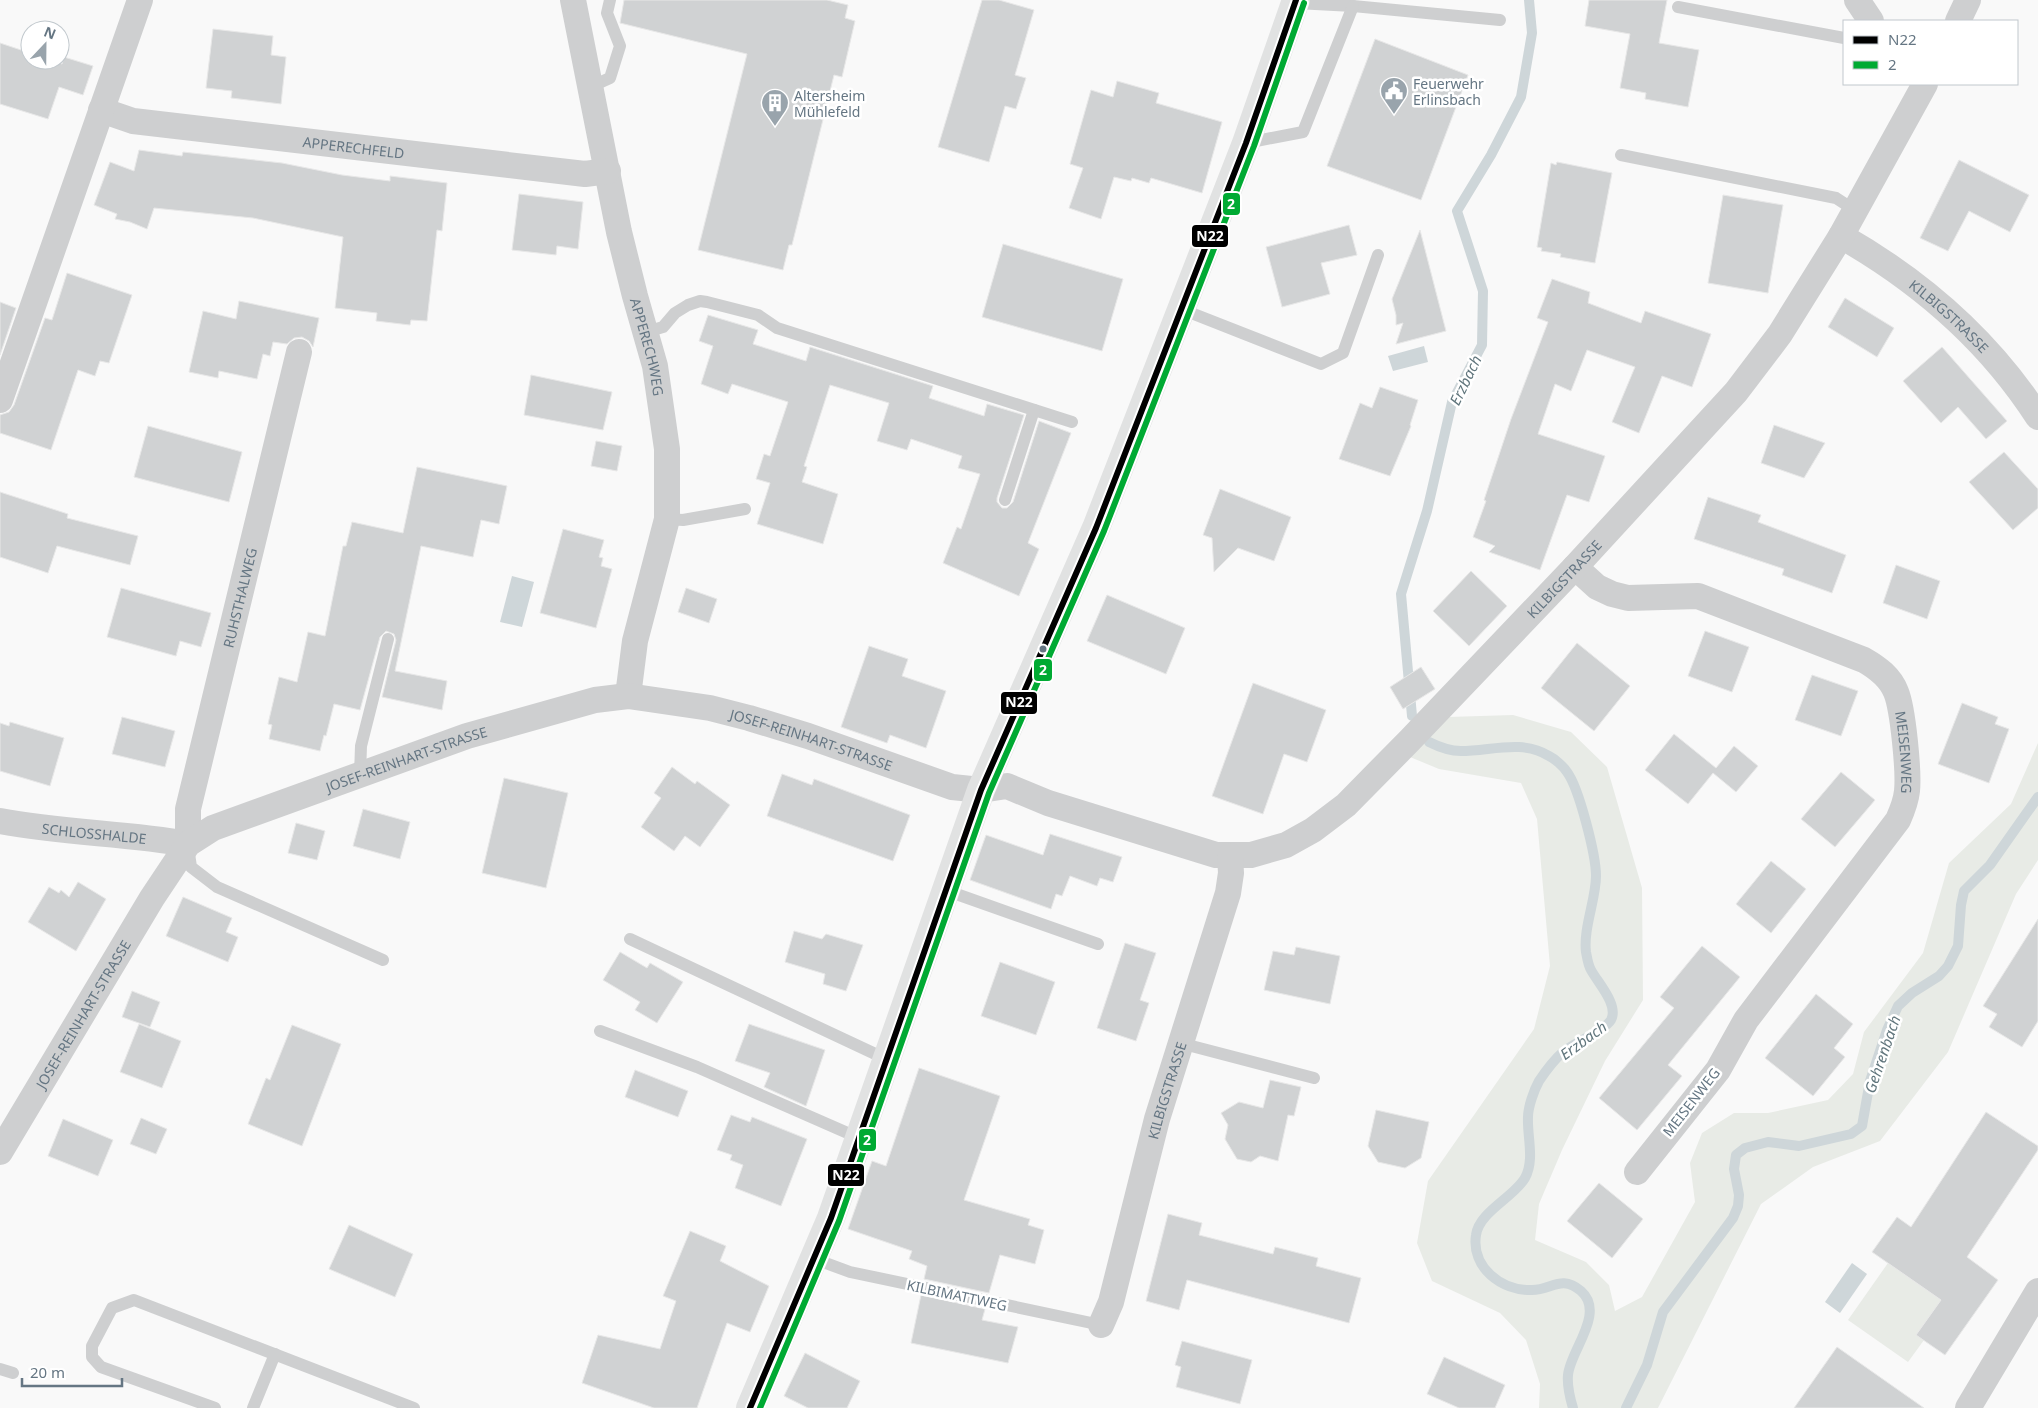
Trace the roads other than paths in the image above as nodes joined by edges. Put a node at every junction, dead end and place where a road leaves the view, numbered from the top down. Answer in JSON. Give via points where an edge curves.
{"nodes":[{"id":1,"x":140,"y":0,"type":"edge"},
{"id":2,"x":573,"y":0,"type":"edge"},
{"id":3,"x":610,"y":0,"type":"edge"},
{"id":4,"x":1857,"y":0,"type":"edge"},
{"id":5,"x":1968,"y":0,"type":"edge"},
{"id":6,"x":1293,"y":1,"type":"edge"},
{"id":7,"x":1353,"y":6,"type":"junction"},
{"id":8,"x":1417,"y":6,"type":"edge"},
{"id":9,"x":1678,"y":7,"type":"dead end"},
{"id":10,"x":1500,"y":20,"type":"dead end"},
{"id":11,"x":1871,"y":20,"type":"edge"},
{"id":12,"x":1958,"y":20,"type":"edge"},
{"id":13,"x":1843,"y":38,"type":"edge"},
{"id":14,"x":1924,"y":85,"type":"edge"},
{"id":15,"x":590,"y":87,"type":"junction"},
{"id":16,"x":101,"y":110,"type":"junction"},
{"id":17,"x":1246,"y":143,"type":"junction"},
{"id":18,"x":1620,"y":156,"type":"dead end"},
{"id":19,"x":608,"y":171,"type":"junction"},
{"id":20,"x":1856,"y":210,"type":"junction"},
{"id":21,"x":1841,"y":236,"type":"junction"},
{"id":22,"x":1378,"y":255,"type":"dead end"},
{"id":23,"x":1181,"y":309,"type":"junction"},
{"id":24,"x":646,"y":332,"type":"junction"},
{"id":25,"x":299,"y":352,"type":"dead end"},
{"id":26,"x":0,"y":400,"type":"edge"},
{"id":27,"x":1034,"y":410,"type":"junction"},
{"id":28,"x":2038,"y":417,"type":"edge"},
{"id":29,"x":1072,"y":422,"type":"dead end"},
{"id":30,"x":1005,"y":500,"type":"dead end"},
{"id":31,"x":745,"y":509,"type":"dead end"},
{"id":32,"x":667,"y":519,"type":"junction"},
{"id":33,"x":1575,"y":567,"type":"junction"},
{"id":34,"x":388,"y":640,"type":"dead end"},
{"id":35,"x":628,"y":696,"type":"junction"},
{"id":36,"x":360,"y":775,"type":"junction"},
{"id":37,"x":981,"y":790,"type":"junction"},
{"id":38,"x":0,"y":821,"type":"edge"},
{"id":39,"x":188,"y":844,"type":"junction"},
{"id":40,"x":1230,"y":856,"type":"junction"},
{"id":41,"x":945,"y":890,"type":"junction"},
{"id":42,"x":630,"y":939,"type":"dead end"},
{"id":43,"x":1098,"y":944,"type":"dead end"},
{"id":44,"x":383,"y":960,"type":"dead end"},
{"id":45,"x":600,"y":1031,"type":"dead end"},
{"id":46,"x":1180,"y":1044,"type":"junction"},
{"id":47,"x":886,"y":1059,"type":"junction"},
{"id":48,"x":1314,"y":1078,"type":"dead end"},
{"id":49,"x":859,"y":1138,"type":"junction"},
{"id":50,"x":0,"y":1152,"type":"edge"},
{"id":51,"x":1637,"y":1172,"type":"dead end"},
{"id":52,"x":815,"y":1259,"type":"junction"},
{"id":53,"x":2038,"y":1291,"type":"edge"},
{"id":54,"x":1101,"y":1325,"type":"joint"},
{"id":55,"x":275,"y":1354,"type":"junction"},
{"id":56,"x":215,"y":1408,"type":"edge"},
{"id":57,"x":253,"y":1408,"type":"edge"},
{"id":58,"x":414,"y":1408,"type":"edge"},
{"id":59,"x":750,"y":1408,"type":"edge"},
{"id":60,"x":1968,"y":1408,"type":"edge"}],
"edges":[{"from":1,"to":16,"type":"street"},
{"from":2,"to":15,"type":"street","name":"APPERECHWEG"},
{"from":3,"to":15,"type":"lane","via":[[607,12],[620,46],[610,78]]},
{"from":4,"to":11,"type":"street"},
{"from":5,"to":12,"type":"street"},
{"from":6,"to":7,"type":"lane"},
{"from":6,"to":17,"type":"main road"},
{"from":7,"to":8,"type":"lane"},
{"from":7,"to":17,"type":"lane","via":[[1302,132]]},
{"from":8,"to":10,"type":"lane"},
{"from":9,"to":13,"type":"lane"},
{"from":14,"to":20,"type":"street","name":"KILBIGSTRASSE"},
{"from":15,"to":19,"type":"street","name":"APPERECHWEG"},
{"from":16,"to":19,"type":"street","name":"APPERECHFELD","via":[[132,121],[585,174]]},
{"from":16,"to":26,"type":"street"},
{"from":17,"to":23,"type":"main road"},
{"from":18,"to":20,"type":"lane","via":[[1836,198]]},
{"from":19,"to":24,"type":"street","name":"APPERECHWEG","via":[[626,261]]},
{"from":20,"to":21,"type":"street","name":"KILBIGSTRASSE"},
{"from":21,"to":28,"type":"street","name":"KILBIGSTRASSE","via":[[1909,280],[1958,321],[1990,355]]},
{"from":21,"to":33,"type":"street","name":"KILBIGSTRASSE","via":[[1780,334],[1736,392]]},
{"from":22,"to":23,"type":"lane","via":[[1343,353],[1321,364]]},
{"from":23,"to":37,"type":"main road","via":[[1096,528]]},
{"from":24,"to":27,"type":"lane","via":[[663,327],[675,313],[688,305],[707,302],[758,315],[778,328]]},
{"from":24,"to":32,"type":"street","name":"APPERECHWEG","via":[[655,366],[667,449]]},
{"from":25,"to":39,"type":"street","name":"RUHSTHALWEG","via":[[188,809]]},
{"from":27,"to":29,"type":"lane"},
{"from":27,"to":30,"type":"lane"},
{"from":31,"to":32,"type":"lane","via":[[683,520]]},
{"from":32,"to":35,"type":"street","name":"APPERECHWEG","via":[[635,642]]},
{"from":33,"to":40,"type":"street","name":"KILBIGSTRASSE","via":[[1346,805],[1286,845],[1252,856]]},
{"from":33,"to":51,"type":"street","name":"MEISENWEG","via":[[1597,587],[1612,594],[1628,598],[1698,596],[1864,660],[1877,668],[1896,691],[1908,780],[1898,820],[1746,1020],[1718,1070]]},
{"from":34,"to":36,"type":"lane","via":[[361,746]]},
{"from":35,"to":36,"type":"street","name":"JOSEF-REINHART-STRASSE","via":[[594,700],[551,711],[467,736]]},
{"from":35,"to":37,"type":"street","name":"JOSEF-REINHART-STRASSE","via":[[710,708],[808,736],[952,787]]},
{"from":36,"to":39,"type":"street","name":"JOSEF-REINHART-STRASSE","via":[[213,828]]},
{"from":37,"to":40,"type":"street","name":"KILBIGSTRASSE","via":[[1006,786],[1048,803],[1201,852]]},
{"from":37,"to":41,"type":"main road"},
{"from":38,"to":39,"type":"street","name":"SCHLOSSHALDE","via":[[55,831]]},
{"from":39,"to":44,"type":"lane","via":[[191,867],[217,887]]},
{"from":39,"to":50,"type":"street","name":"JOSEF-REINHART-STRASSE","via":[[152,898]]},
{"from":40,"to":46,"type":"street","name":"KILBIGSTRASSE","via":[[1228,893]]},
{"from":41,"to":43,"type":"lane"},
{"from":41,"to":47,"type":"main road"},
{"from":42,"to":47,"type":"lane"},
{"from":45,"to":49,"type":"lane","via":[[697,1067]]},
{"from":46,"to":48,"type":"lane"},
{"from":46,"to":54,"type":"street","name":"KILBIGSTRASSE","via":[[1157,1120],[1111,1302]]},
{"from":47,"to":49,"type":"main road"},
{"from":49,"to":52,"type":"main road"},
{"from":52,"to":54,"type":"lane","name":"KILBIMATTWEG","via":[[850,1272]]},
{"from":52,"to":59,"type":"main road"},
{"from":53,"to":60,"type":"street"},
{"from":55,"to":56,"type":"lane","via":[[134,1300],[112,1308],[92,1346],[92,1357],[101,1367]]},
{"from":55,"to":57,"type":"lane"},
{"from":55,"to":58,"type":"lane"}]}
